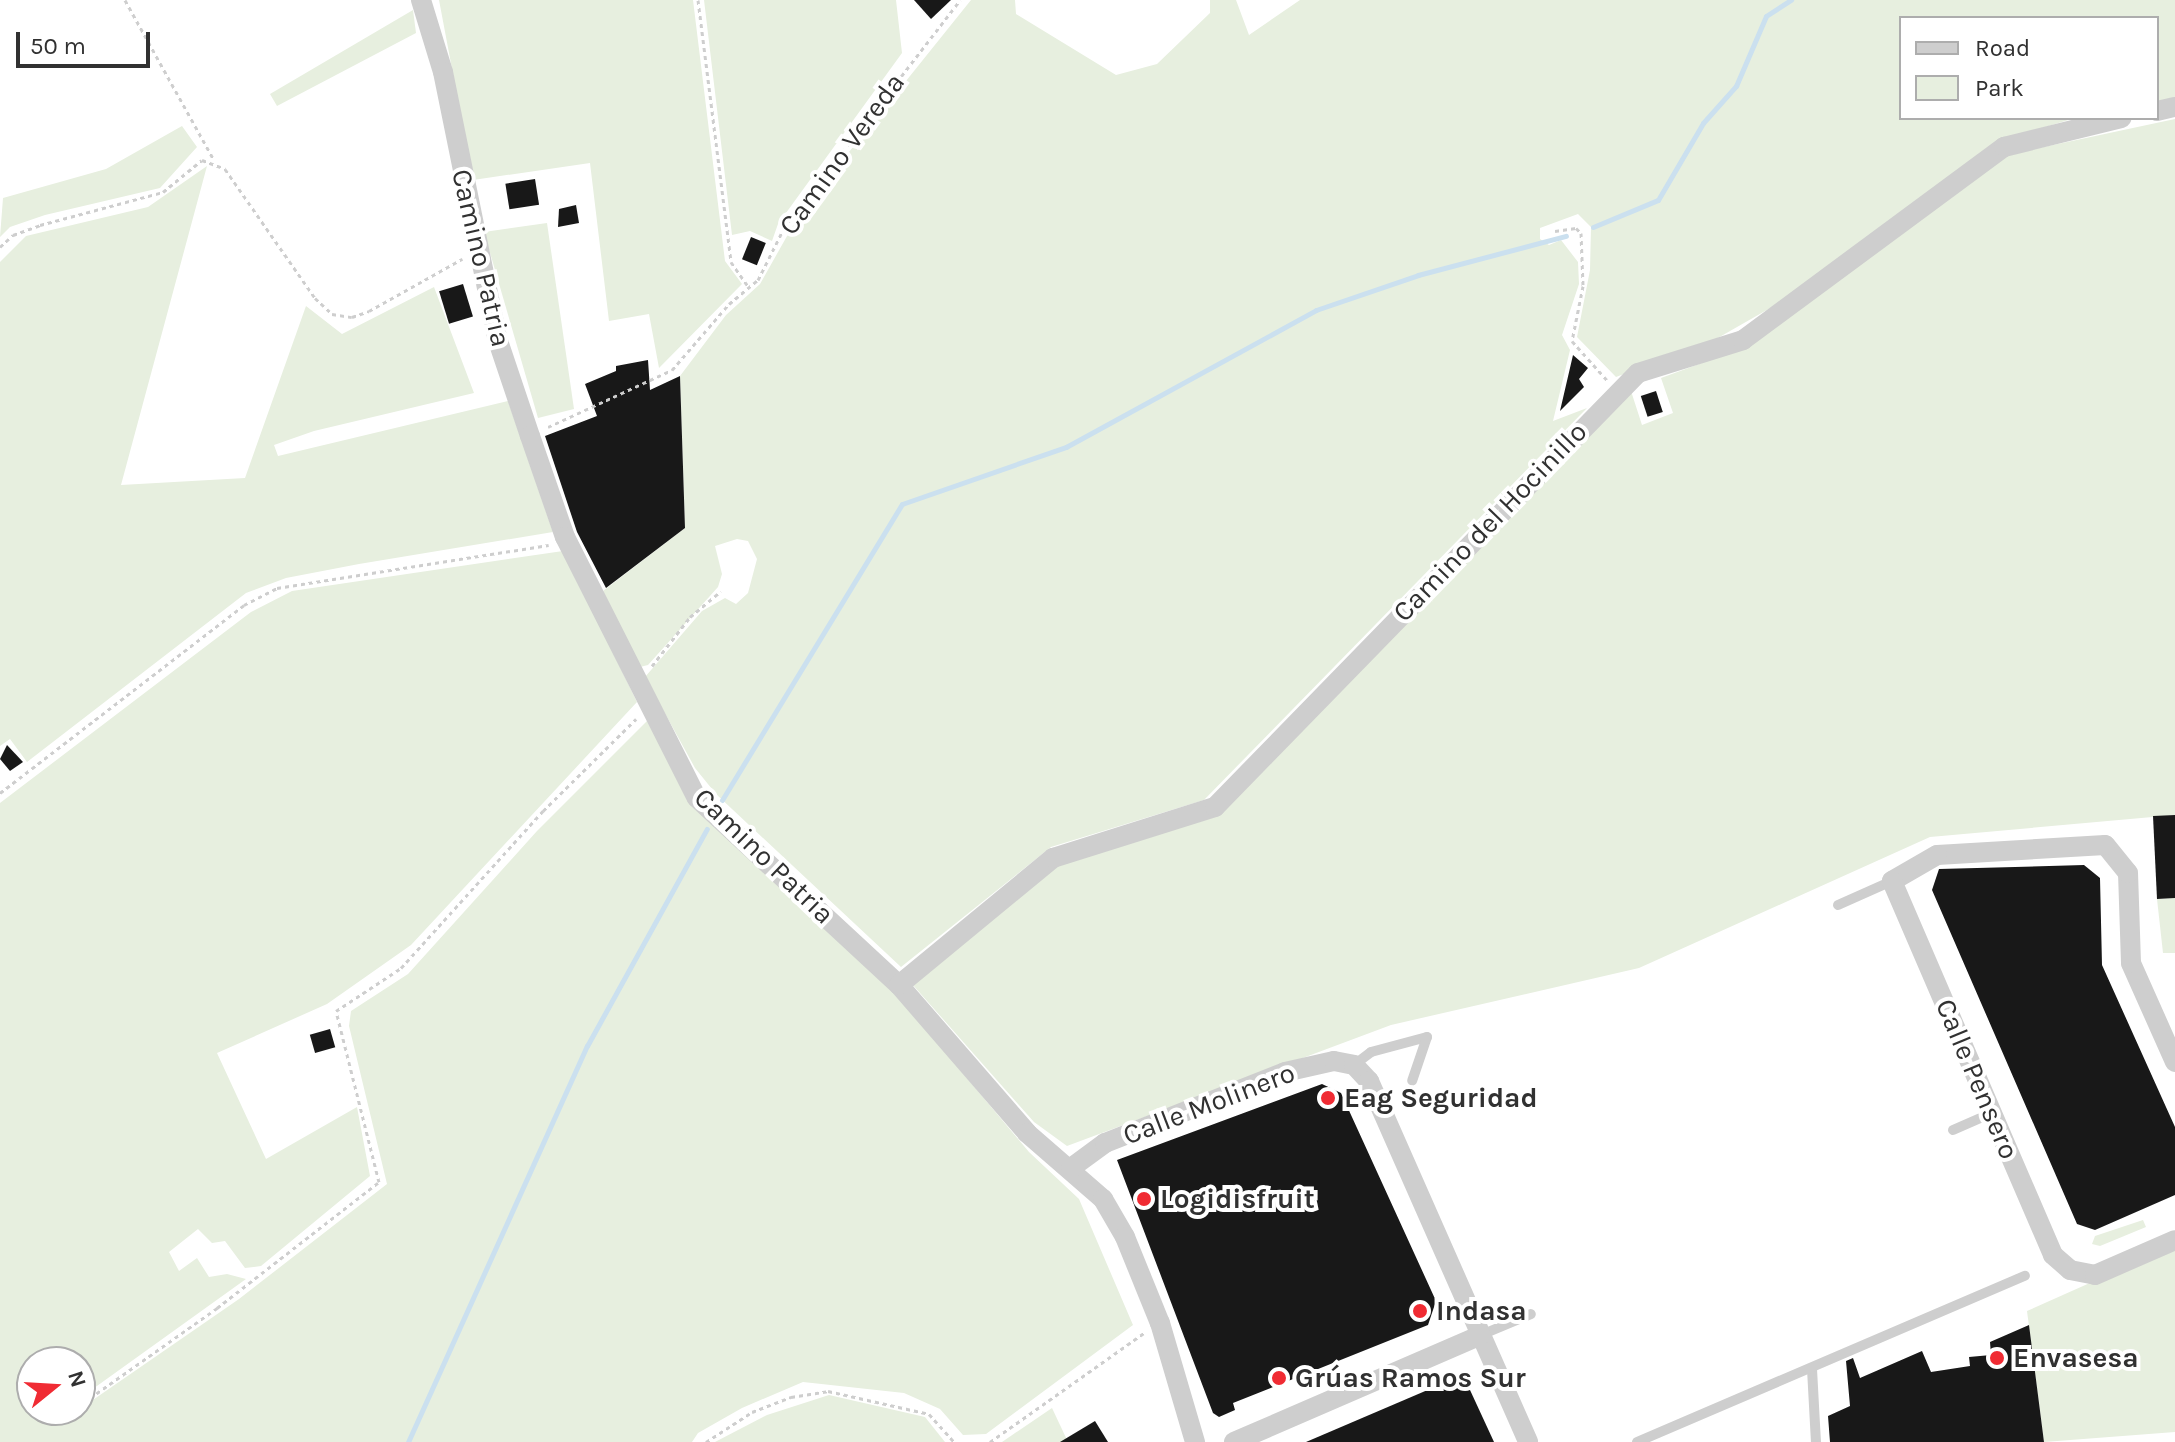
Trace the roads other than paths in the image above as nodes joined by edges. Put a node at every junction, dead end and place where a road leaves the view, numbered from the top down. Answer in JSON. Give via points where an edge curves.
{"nodes":[{"id":1,"x":421,"y":0,"type":"edge"},
{"id":2,"x":2113,"y":120,"type":"edge"},
{"id":3,"x":1892,"y":881,"type":"junction"},
{"id":4,"x":1838,"y":905,"type":"dead end"},
{"id":5,"x":899,"y":985,"type":"junction"},
{"id":6,"x":2175,"y":1062,"type":"edge"},
{"id":7,"x":1354,"y":1065,"type":"junction"},
{"id":8,"x":1412,"y":1081,"type":"dead end"},
{"id":9,"x":1992,"y":1113,"type":"junction"},
{"id":10,"x":1953,"y":1130,"type":"dead end"},
{"id":11,"x":1071,"y":1168,"type":"junction"},
{"id":12,"x":2175,"y":1240,"type":"edge"},
{"id":13,"x":2025,"y":1276,"type":"dead end"},
{"id":14,"x":1531,"y":1314,"type":"dead end"},
{"id":15,"x":1481,"y":1335,"type":"junction"},
{"id":16,"x":1812,"y":1369,"type":"junction"},
{"id":17,"x":1195,"y":1442,"type":"edge"},
{"id":18,"x":1234,"y":1442,"type":"edge"},
{"id":19,"x":1528,"y":1442,"type":"edge"},
{"id":20,"x":1637,"y":1442,"type":"edge"},
{"id":21,"x":1816,"y":1442,"type":"edge"}],
"edges":[{"from":1,"to":5,"type":"street","name":"Camino Patria","via":[[443,72],[497,338],[568,543],[697,798]]},
{"from":2,"to":5,"type":"street","name":"Camino del Hocinillo","via":[[2004,147],[1743,340],[1638,373],[1215,807],[1053,858]]},
{"from":3,"to":4,"type":"lane"},
{"from":3,"to":6,"type":"street","via":[[1937,855],[2105,845],[2128,873],[2131,963]]},
{"from":3,"to":9,"type":"street","name":"Calle Pensero"},
{"from":5,"to":11,"type":"street","name":"Camino Patria","via":[[1027,1133]]},
{"from":7,"to":8,"type":"lane","via":[[1371,1052],[1427,1037]]},
{"from":7,"to":11,"type":"street","name":"Calle Molinero","via":[[1334,1061],[1285,1072],[1105,1143]]},
{"from":7,"to":15,"type":"street","via":[[1369,1081]]},
{"from":9,"to":10,"type":"lane"},
{"from":9,"to":12,"type":"street","name":"Calle Pensero","via":[[2053,1255],[2070,1270],[2095,1275]]},
{"from":11,"to":17,"type":"street","name":"Camino Patria","via":[[1103,1199],[1118,1224],[1160,1323]]},
{"from":13,"to":16,"type":"lane"},
{"from":14,"to":15,"type":"lane"},
{"from":15,"to":18,"type":"street"},
{"from":15,"to":19,"type":"street"},
{"from":16,"to":20,"type":"lane"},
{"from":16,"to":21,"type":"lane"}]}
